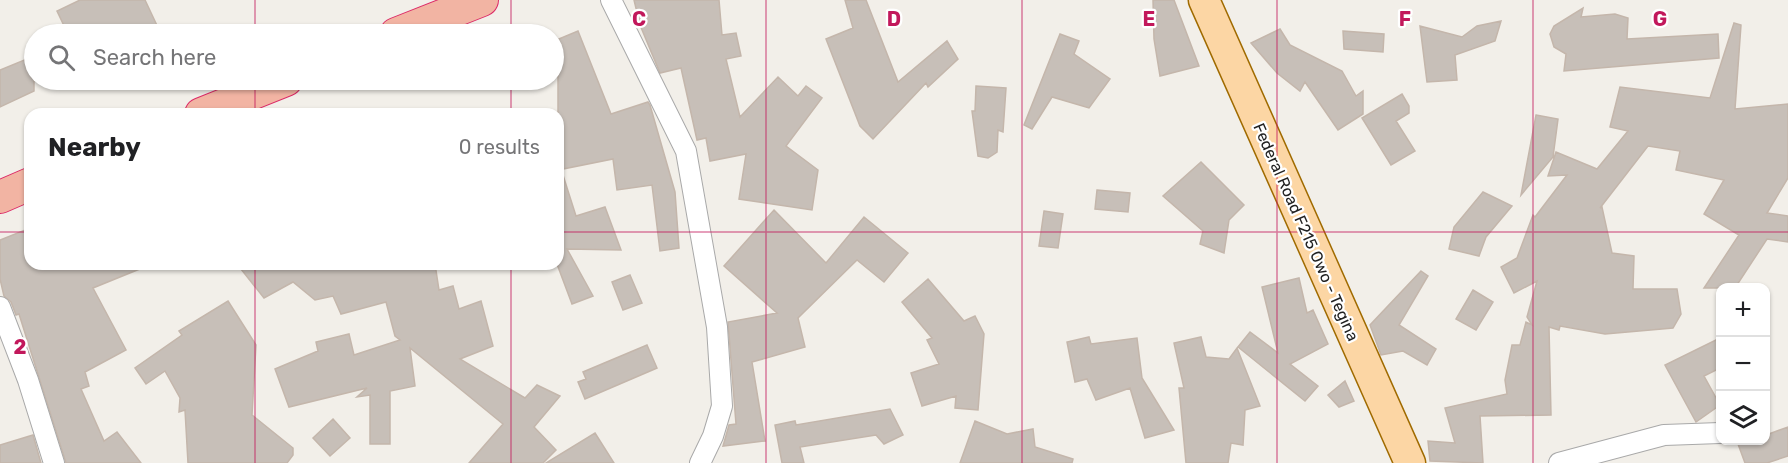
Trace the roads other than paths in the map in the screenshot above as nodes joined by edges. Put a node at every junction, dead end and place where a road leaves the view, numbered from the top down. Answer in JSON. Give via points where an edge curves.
{"nodes":[{"id":1,"x":482,"y":0,"type":"edge"},
{"id":2,"x":611,"y":0,"type":"edge"},
{"id":3,"x":1204,"y":0,"type":"edge"},
{"id":4,"x":421,"y":24,"type":"edge"},
{"id":5,"x":260,"y":90,"type":"edge"},
{"id":6,"x":216,"y":108,"type":"edge"},
{"id":7,"x":24,"y":187,"type":"edge"},
{"id":8,"x":0,"y":197,"type":"edge"},
{"id":9,"x":0,"y":306,"type":"edge"},
{"id":10,"x":1716,"y":433,"type":"edge"},
{"id":11,"x":54,"y":463,"type":"edge"},
{"id":12,"x":700,"y":463,"type":"edge"},
{"id":13,"x":1410,"y":463,"type":"edge"},
{"id":14,"x":1559,"y":463,"type":"edge"}],
"edges":[{"from":1,"to":4,"type":"highway"},
{"from":2,"to":12,"type":"street","via":[[686,151],[717,327],[722,406]]},
{"from":3,"to":13,"type":"main road","name":"Federal Road F215 Owo - Tegina"},
{"from":5,"to":6,"type":"highway"},
{"from":7,"to":8,"type":"highway"},
{"from":9,"to":11,"type":"street"},
{"from":10,"to":14,"type":"street","via":[[1664,435]]}]}
